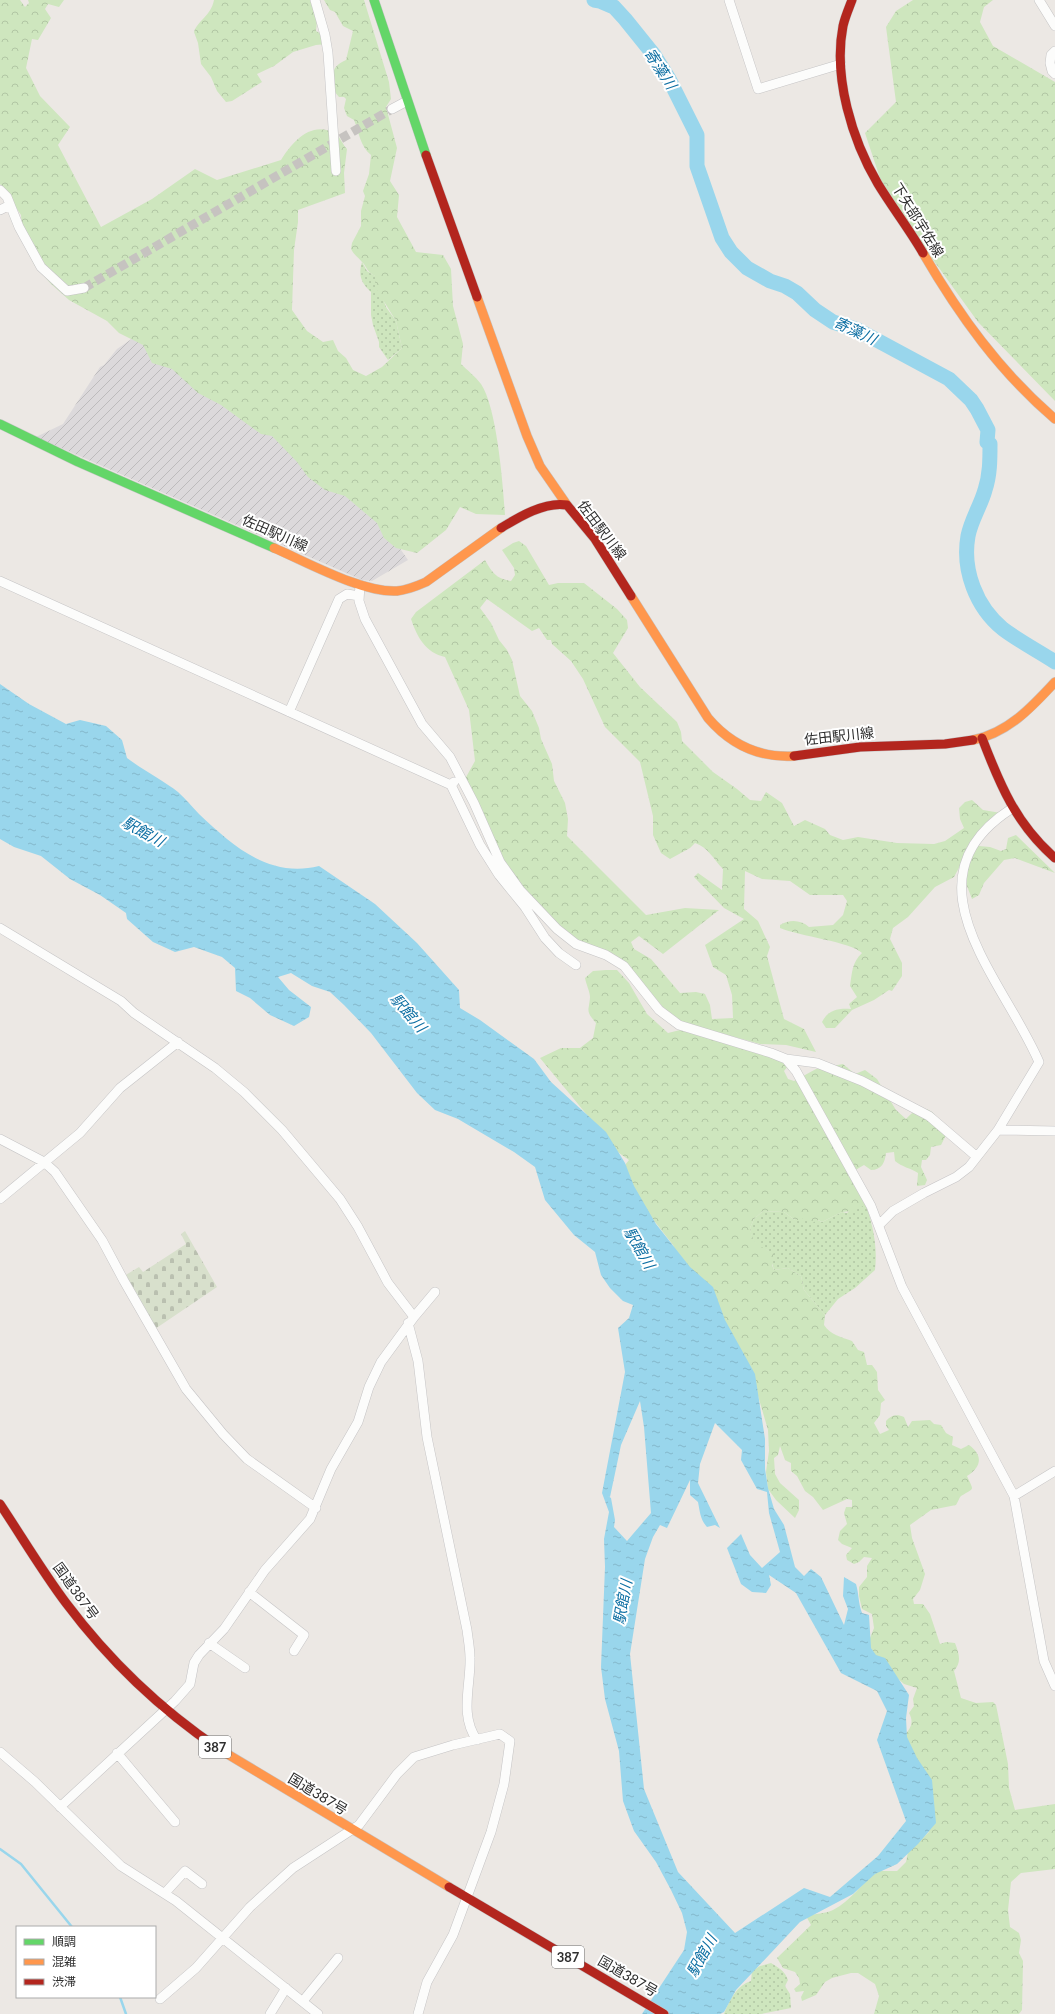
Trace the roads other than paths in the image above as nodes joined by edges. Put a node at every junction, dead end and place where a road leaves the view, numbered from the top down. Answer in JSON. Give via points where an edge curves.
{"nodes":[{"id":1,"x":315,"y":0,"type":"edge"},
{"id":2,"x":374,"y":0,"type":"edge"},
{"id":3,"x":729,"y":0,"type":"edge"},
{"id":4,"x":852,"y":0,"type":"edge"},
{"id":5,"x":1039,"y":0,"type":"edge"},
{"id":6,"x":1055,"y":26,"type":"edge"},
{"id":7,"x":1055,"y":51,"type":"edge"},
{"id":8,"x":841,"y":64,"type":"junction"},
{"id":9,"x":1055,"y":74,"type":"edge"},
{"id":10,"x":407,"y":101,"type":"junction"},
{"id":11,"x":392,"y":109,"type":"tunnel mouth"},
{"id":12,"x":336,"y":171,"type":"dead end"},
{"id":13,"x":0,"y":190,"type":"edge"},
{"id":14,"x":10,"y":205,"type":"junction"},
{"id":15,"x":0,"y":210,"type":"edge"},
{"id":16,"x":84,"y":288,"type":"tunnel mouth"},
{"id":17,"x":1055,"y":419,"type":"edge"},
{"id":18,"x":0,"y":424,"type":"edge"},
{"id":19,"x":567,"y":505,"type":"junction"},
{"id":20,"x":0,"y":581,"type":"edge"},
{"id":21,"x":360,"y":585,"type":"junction"},
{"id":22,"x":359,"y":596,"type":"junction"},
{"id":23,"x":1055,"y":682,"type":"edge"},
{"id":24,"x":288,"y":712,"type":"junction"},
{"id":25,"x":982,"y":738,"type":"junction"},
{"id":26,"x":461,"y":778,"type":"junction"},
{"id":27,"x":451,"y":785,"type":"junction"},
{"id":28,"x":1011,"y":809,"type":"junction"},
{"id":29,"x":1055,"y":858,"type":"edge"},
{"id":30,"x":0,"y":928,"type":"edge"},
{"id":31,"x":576,"y":965,"type":"dead end"},
{"id":32,"x":178,"y":1042,"type":"junction"},
{"id":33,"x":786,"y":1059,"type":"junction"},
{"id":34,"x":998,"y":1130,"type":"junction"},
{"id":35,"x":1055,"y":1131,"type":"edge"},
{"id":36,"x":0,"y":1139,"type":"edge"},
{"id":37,"x":977,"y":1158,"type":"junction"},
{"id":38,"x":44,"y":1162,"type":"junction"},
{"id":39,"x":0,"y":1199,"type":"edge"},
{"id":40,"x":879,"y":1225,"type":"junction"},
{"id":41,"x":435,"y":1292,"type":"dead end"},
{"id":42,"x":411,"y":1320,"type":"junction"},
{"id":43,"x":1055,"y":1471,"type":"edge"},
{"id":44,"x":1014,"y":1496,"type":"junction"},
{"id":45,"x":0,"y":1498,"type":"edge"},
{"id":46,"x":0,"y":1504,"type":"edge"},
{"id":47,"x":316,"y":1508,"type":"junction"},
{"id":48,"x":16,"y":1529,"type":"junction"},
{"id":49,"x":249,"y":1592,"type":"junction"},
{"id":50,"x":209,"y":1643,"type":"junction"},
{"id":51,"x":294,"y":1651,"type":"dead end"},
{"id":52,"x":245,"y":1668,"type":"dead end"},
{"id":53,"x":1055,"y":1686,"type":"edge"},
{"id":54,"x":166,"y":1709,"type":"junction"},
{"id":55,"x":477,"y":1740,"type":"junction"},
{"id":56,"x":0,"y":1752,"type":"edge"},
{"id":57,"x":117,"y":1753,"type":"junction"},
{"id":58,"x":60,"y":1807,"type":"junction"},
{"id":59,"x":175,"y":1822,"type":"dead end"},
{"id":60,"x":352,"y":1830,"type":"junction"},
{"id":61,"x":202,"y":1884,"type":"dead end"},
{"id":62,"x":165,"y":1893,"type":"junction"},
{"id":63,"x":469,"y":1899,"type":"junction"},
{"id":64,"x":224,"y":1938,"type":"junction"},
{"id":65,"x":338,"y":1958,"type":"dead end"},
{"id":66,"x":286,"y":1988,"type":"junction"},
{"id":67,"x":160,"y":1999,"type":"dead end"},
{"id":68,"x":303,"y":2001,"type":"junction"},
{"id":69,"x":270,"y":2014,"type":"edge"},
{"id":70,"x":318,"y":2014,"type":"edge"},
{"id":71,"x":418,"y":2014,"type":"edge"},
{"id":72,"x":664,"y":2014,"type":"edge"}],
"edges":[{"from":1,"to":12,"type":"street","via":[[326,36]]},
{"from":2,"to":10,"type":"main road"},
{"from":3,"to":8,"type":"street","via":[[758,89]]},
{"from":4,"to":8,"type":"main road","name":"下矢部宇佐線","via":[[841,32]]},
{"from":5,"to":6,"type":"street"},
{"from":7,"to":9,"type":"street","via":[[1051,55],[1050,63]]},
{"from":8,"to":17,"type":"main road","name":"下矢部宇佐線","via":[[859,144],[873,176],[985,348],[1030,399]]},
{"from":10,"to":11,"type":"street"},
{"from":10,"to":19,"type":"main road","via":[[531,447],[540,466]]},
{"from":13,"to":14,"type":"street"},
{"from":14,"to":15,"type":"street"},
{"from":14,"to":16,"type":"street","via":[[41,267],[67,291]]},
{"from":18,"to":21,"type":"main road","name":"佐田駅川線","via":[[78,462]]},
{"from":19,"to":21,"type":"main road","name":"佐田駅川線","via":[[542,508],[496,531],[419,586],[384,591]]},
{"from":19,"to":25,"type":"main road","name":"佐田駅川線","via":[[600,546],[708,718],[719,731],[735,742],[762,754],[786,756],[859,747],[947,743]]},
{"from":20,"to":24,"type":"street"},
{"from":21,"to":22,"type":"street"},
{"from":22,"to":24,"type":"street","via":[[347,594],[339,599]]},
{"from":22,"to":26,"type":"street","via":[[360,609],[365,620],[422,724],[446,751]]},
{"from":23,"to":25,"type":"main road","name":"佐田駅川線","via":[[1014,721],[992,735]]},
{"from":24,"to":27,"type":"street"},
{"from":25,"to":28,"type":"main road"},
{"from":26,"to":27,"type":"street"},
{"from":26,"to":33,"type":"street","via":[[500,862],[520,890],[557,930],[576,944],[606,955],[624,966],[659,1010],[672,1021]]},
{"from":27,"to":31,"type":"street","via":[[480,845],[499,875],[525,907],[545,938],[559,954]]},
{"from":28,"to":29,"type":"main road","via":[[1035,839]]},
{"from":28,"to":34,"type":"street","via":[[993,820],[974,846],[965,863],[960,886],[969,928],[988,969],[1028,1036],[1039,1062]]},
{"from":30,"to":32,"type":"street","via":[[104,989],[134,1013]]},
{"from":32,"to":38,"type":"street","via":[[120,1088],[80,1133]]},
{"from":32,"to":42,"type":"street","via":[[244,1092],[277,1124],[309,1161],[348,1211]]},
{"from":33,"to":37,"type":"street","via":[[804,1060],[836,1070],[910,1105],[929,1116]]},
{"from":33,"to":40,"type":"street","via":[[807,1089]]},
{"from":34,"to":35,"type":"street"},
{"from":34,"to":37,"type":"street"},
{"from":36,"to":38,"type":"street"},
{"from":37,"to":40,"type":"street","via":[[956,1177],[893,1211]]},
{"from":38,"to":39,"type":"street"},
{"from":38,"to":47,"type":"street","via":[[55,1172],[97,1232],[176,1373],[199,1406],[247,1459]]},
{"from":40,"to":44,"type":"street","via":[[902,1287]]},
{"from":41,"to":42,"type":"street"},
{"from":42,"to":47,"type":"street","via":[[376,1371],[358,1422],[332,1469]]},
{"from":42,"to":55,"type":"street","via":[[427,1437],[467,1630],[470,1657],[467,1715]]},
{"from":43,"to":44,"type":"street"},
{"from":44,"to":53,"type":"street","via":[[1044,1661]]},
{"from":45,"to":48,"type":"main road","name":"国道387号","number":"387"},
{"from":46,"to":48,"type":"main road","name":"国道387号","number":"387"},
{"from":47,"to":49,"type":"street","via":[[305,1526]]},
{"from":48,"to":54,"type":"main road","name":"国道387号","number":"387","via":[[58,1593],[83,1625],[119,1666]]},
{"from":49,"to":50,"type":"street","via":[[227,1625]]},
{"from":49,"to":51,"type":"street","via":[[304,1635]]},
{"from":50,"to":52,"type":"street"},
{"from":50,"to":54,"type":"street","via":[[196,1660],[190,1684]]},
{"from":54,"to":57,"type":"street"},
{"from":54,"to":60,"type":"main road","name":"国道387号","number":"387","via":[[219,1750]]},
{"from":55,"to":60,"type":"street","via":[[414,1757],[397,1774],[363,1821]]},
{"from":55,"to":63,"type":"street","via":[[500,1734],[510,1741],[496,1817]]},
{"from":56,"to":58,"type":"street"},
{"from":57,"to":58,"type":"street"},
{"from":57,"to":59,"type":"street"},
{"from":58,"to":62,"type":"street","via":[[121,1866]]},
{"from":60,"to":63,"type":"main road","name":"国道387号","number":"387"},
{"from":60,"to":64,"type":"street","via":[[293,1868],[250,1907]]},
{"from":61,"to":62,"type":"street","via":[[185,1871]]},
{"from":62,"to":64,"type":"street"},
{"from":63,"to":71,"type":"street","via":[[450,1942],[427,1982]]},
{"from":63,"to":72,"type":"main road","name":"国道387号","number":"387"},
{"from":64,"to":66,"type":"street"},
{"from":64,"to":67,"type":"street","via":[[196,1968]]},
{"from":65,"to":68,"type":"street"},
{"from":66,"to":68,"type":"street"},
{"from":66,"to":69,"type":"street"},
{"from":68,"to":70,"type":"street"}]}
